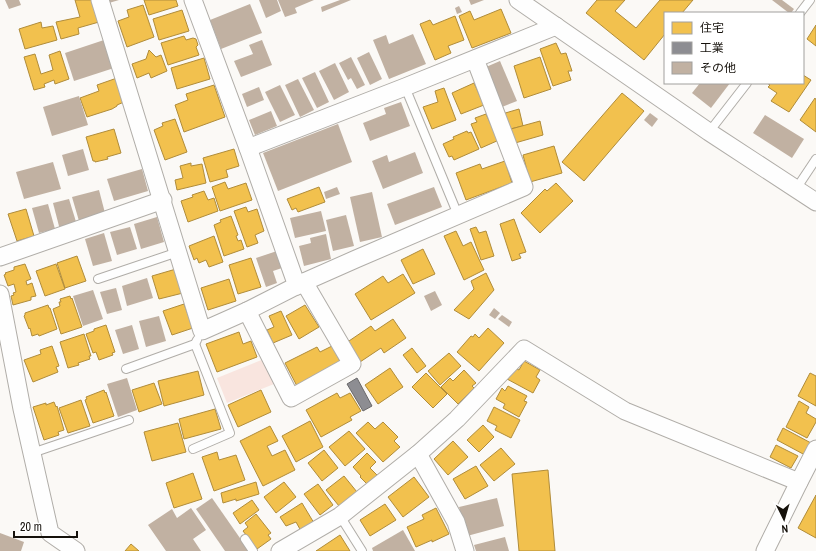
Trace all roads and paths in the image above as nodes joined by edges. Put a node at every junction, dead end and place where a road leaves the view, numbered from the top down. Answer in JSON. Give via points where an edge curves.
{"nodes":[{"id":1,"x":100,"y":0,"type":"edge"},
{"id":2,"x":193,"y":0,"type":"edge"},
{"id":3,"x":518,"y":0,"type":"edge"},
{"id":4,"x":810,"y":0,"type":"edge"},
{"id":5,"x":801,"y":12,"type":"edge"},
{"id":6,"x":556,"y":26,"type":"junction"},
{"id":7,"x":474,"y":59,"type":"junction"},
{"id":8,"x":745,"y":84,"type":"edge"},
{"id":9,"x":405,"y":86,"type":"junction"},
{"id":10,"x":709,"y":132,"type":"junction"},
{"id":11,"x":248,"y":148,"type":"junction"},
{"id":12,"x":816,"y":159,"type":"edge"},
{"id":13,"x":796,"y":189,"type":"junction"},
{"id":14,"x":163,"y":200,"type":"junction"},
{"id":15,"x":816,"y":202,"type":"edge"},
{"id":16,"x":458,"y":215,"type":"junction"},
{"id":17,"x":178,"y":252,"type":"junction"},
{"id":18,"x":0,"y":257,"type":"edge"},
{"id":19,"x":98,"y":279,"type":"dead end"},
{"id":20,"x":301,"y":284,"type":"junction"},
{"id":21,"x":0,"y":294,"type":"edge"},
{"id":22,"x":247,"y":310,"type":"junction"},
{"id":23,"x":199,"y":337,"type":"junction"},
{"id":24,"x":126,"y":369,"type":"dead end"},
{"id":25,"x":129,"y":420,"type":"dead end"},
{"id":26,"x":193,"y":449,"type":"dead end"},
{"id":27,"x":816,"y":450,"type":"edge"},
{"id":28,"x":32,"y":453,"type":"junction"},
{"id":29,"x":418,"y":454,"type":"junction"},
{"id":30,"x":799,"y":482,"type":"junction"},
{"id":31,"x":340,"y":516,"type":"junction"},
{"id":32,"x":245,"y":539,"type":"dead end"},
{"id":33,"x":76,"y":551,"type":"edge"},
{"id":34,"x":253,"y":551,"type":"edge"},
{"id":35,"x":280,"y":551,"type":"edge"},
{"id":36,"x":362,"y":551,"type":"edge"},
{"id":37,"x":465,"y":551,"type":"edge"},
{"id":38,"x":765,"y":551,"type":"edge"}],
"edges":[{"from":1,"to":14,"type":"street"},
{"from":2,"to":11,"type":"street"},
{"from":3,"to":6,"type":"street"},
{"from":4,"to":5,"type":"lane"},
{"from":6,"to":7,"type":"street"},
{"from":6,"to":10,"type":"street"},
{"from":7,"to":9,"type":"street"},
{"from":7,"to":16,"type":"street","via":[[524,188]]},
{"from":8,"to":10,"type":"lane"},
{"from":9,"to":11,"type":"street"},
{"from":9,"to":16,"type":"lane"},
{"from":10,"to":13,"type":"street"},
{"from":11,"to":20,"type":"street"},
{"from":12,"to":13,"type":"lane"},
{"from":13,"to":15,"type":"street"},
{"from":14,"to":17,"type":"street"},
{"from":14,"to":18,"type":"street"},
{"from":16,"to":20,"type":"street"},
{"from":17,"to":19,"type":"lane"},
{"from":17,"to":23,"type":"street"},
{"from":20,"to":22,"type":"street"},
{"from":20,"to":22,"type":"street","via":[[352,364],[291,398]]},
{"from":21,"to":28,"type":"street"},
{"from":22,"to":23,"type":"street"},
{"from":23,"to":24,"type":"lane"},
{"from":23,"to":26,"type":"lane","via":[[230,433]]},
{"from":25,"to":28,"type":"lane"},
{"from":27,"to":30,"type":"street"},
{"from":28,"to":33,"type":"street","via":[[50,533]]},
{"from":29,"to":30,"type":"street","via":[[457,419],[524,349],[625,411]]},
{"from":29,"to":31,"type":"street"},
{"from":29,"to":37,"type":"street","via":[[456,522]]},
{"from":30,"to":38,"type":"street"},
{"from":31,"to":35,"type":"street"},
{"from":31,"to":36,"type":"lane"},
{"from":32,"to":34,"type":"lane"}]}
